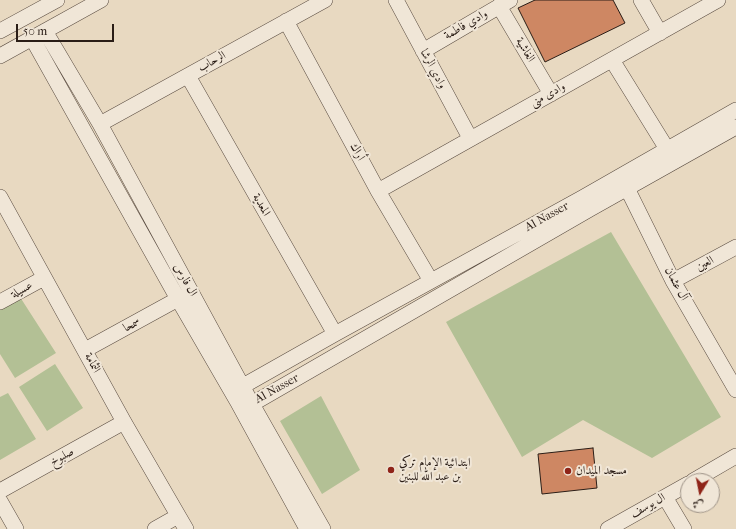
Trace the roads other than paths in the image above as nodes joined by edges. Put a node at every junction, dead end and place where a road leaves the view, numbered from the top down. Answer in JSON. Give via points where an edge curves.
{"nodes":[{"id":1,"x":57,"y":0,"type":"edge"},
{"id":2,"x":101,"y":0,"type":"edge"},
{"id":3,"x":325,"y":0,"type":"edge"},
{"id":4,"x":396,"y":0,"type":"edge"},
{"id":5,"x":641,"y":0,"type":"edge"},
{"id":6,"x":718,"y":0,"type":"edge"},
{"id":7,"x":504,"y":3,"type":"edge"},
{"id":8,"x":286,"y":22,"type":"junction"},
{"id":9,"x":0,"y":31,"type":"edge"},
{"id":10,"x":660,"y":33,"type":"junction"},
{"id":11,"x":39,"y":35,"type":"junction"},
{"id":12,"x":423,"y":51,"type":"junction"},
{"id":13,"x":0,"y":56,"type":"edge"},
{"id":14,"x":612,"y":60,"type":"junction"},
{"id":15,"x":188,"y":76,"type":"junction"},
{"id":16,"x":551,"y":94,"type":"junction"},
{"id":17,"x":736,"y":110,"type":"edge"},
{"id":18,"x":100,"y":124,"type":"junction"},
{"id":19,"x":736,"y":127,"type":"edge"},
{"id":20,"x":470,"y":138,"type":"junction"},
{"id":21,"x":667,"y":149,"type":"junction"},
{"id":22,"x":624,"y":182,"type":"junction"},
{"id":23,"x":378,"y":191,"type":"junction"},
{"id":24,"x":0,"y":197,"type":"edge"},
{"id":25,"x":736,"y":246,"type":"edge"},
{"id":26,"x":44,"y":278,"type":"junction"},
{"id":27,"x":431,"y":281,"type":"junction"},
{"id":28,"x":673,"y":281,"type":"junction"},
{"id":29,"x":178,"y":299,"type":"junction"},
{"id":30,"x":0,"y":302,"type":"edge"},
{"id":31,"x":335,"y":334,"type":"junction"},
{"id":32,"x":85,"y":350,"type":"junction"},
{"id":33,"x":244,"y":386,"type":"junction"},
{"id":34,"x":736,"y":390,"type":"edge"},
{"id":35,"x":237,"y":401,"type":"junction"},
{"id":36,"x":252,"y":404,"type":"junction"},
{"id":37,"x":124,"y":422,"type":"junction"},
{"id":38,"x":736,"y":456,"type":"edge"},
{"id":39,"x":707,"y":473,"type":"edge"},
{"id":40,"x":680,"y":489,"type":"edge"},
{"id":41,"x":0,"y":491,"type":"edge"},
{"id":42,"x":665,"y":497,"type":"junction"},
{"id":43,"x":0,"y":501,"type":"edge"},
{"id":44,"x":182,"y":523,"type":"edge"},
{"id":45,"x":16,"y":529,"type":"edge"},
{"id":46,"x":155,"y":529,"type":"edge"},
{"id":47,"x":307,"y":529,"type":"edge"},
{"id":48,"x":323,"y":529,"type":"edge"},
{"id":49,"x":608,"y":529,"type":"edge"},
{"id":50,"x":684,"y":529,"type":"edge"}],
"edges":[{"from":1,"to":9,"type":"street"},
{"from":2,"to":11,"type":"street"},
{"from":3,"to":8,"type":"street","name":"الرحاب"},
{"from":4,"to":12,"type":"street","name":"وادي الرشا"},
{"from":5,"to":10,"type":"street"},
{"from":6,"to":10,"type":"street","name":"وادى منى"},
{"from":7,"to":12,"type":"street","name":"وادي فاطمة"},
{"from":7,"to":16,"type":"street","name":"الغاشية"},
{"from":8,"to":15,"type":"street","name":"الرحاب"},
{"from":8,"to":23,"type":"street","name":"أراك"},
{"from":10,"to":14,"type":"street","name":"وادى منى"},
{"from":11,"to":13,"type":"street"},
{"from":11,"to":18,"type":"street","name":"ال فارس"},
{"from":11,"to":29,"type":"street","name":"ال فارس"},
{"from":12,"to":20,"type":"street","name":"وادي الرشا"},
{"from":14,"to":16,"type":"street","name":"وادى منى"},
{"from":14,"to":21,"type":"street"},
{"from":15,"to":18,"type":"street","name":"الرحاب"},
{"from":15,"to":31,"type":"street","name":"المعدية"},
{"from":16,"to":20,"type":"street","name":"وادى منى"},
{"from":17,"to":21,"type":"street","name":"Al Nasser"},
{"from":18,"to":33,"type":"street","name":"ال فارس"},
{"from":19,"to":22,"type":"street","name":"Al Nasser"},
{"from":20,"to":23,"type":"street","name":"وادى منى"},
{"from":21,"to":22,"type":"street","name":"Al Nasser"},
{"from":22,"to":27,"type":"street","name":"Al Nasser"},
{"from":22,"to":28,"type":"street","name":"آل عثمان"},
{"from":22,"to":36,"type":"street","name":"Al Nasser"},
{"from":23,"to":27,"type":"street","name":"أراك"},
{"from":24,"to":26,"type":"street","name":"الثمامة"},
{"from":25,"to":28,"type":"street","name":"العين"},
{"from":26,"to":30,"type":"street","name":"عسيلة"},
{"from":26,"to":32,"type":"street","name":"الثمامة"},
{"from":27,"to":31,"type":"street","name":"Al Nasser"},
{"from":28,"to":34,"type":"street","name":"آل عثمان"},
{"from":29,"to":32,"type":"street","name":"سمحا"},
{"from":29,"to":35,"type":"street","name":"ال فارس"},
{"from":31,"to":33,"type":"street","name":"Al Nasser"},
{"from":32,"to":37,"type":"street","name":"الثمامة"},
{"from":33,"to":35,"type":"street","name":"Al Nasser"},
{"from":33,"to":36,"type":"street","name":"ال فارس"},
{"from":35,"to":36,"type":"street","name":"Al Nasser"},
{"from":35,"to":47,"type":"street","name":"ال فارس"},
{"from":36,"to":48,"type":"street","name":"ال فارس"},
{"from":37,"to":41,"type":"street","name":"صلبوخ"},
{"from":37,"to":44,"type":"street","name":"الثمامة"},
{"from":38,"to":39,"type":"street"},
{"from":40,"to":42,"type":"street","name":"ال يوسف"},
{"from":42,"to":49,"type":"street","name":"ال يوسف"},
{"from":42,"to":50,"type":"street"},
{"from":43,"to":45,"type":"street"},
{"from":44,"to":46,"type":"street"}]}
